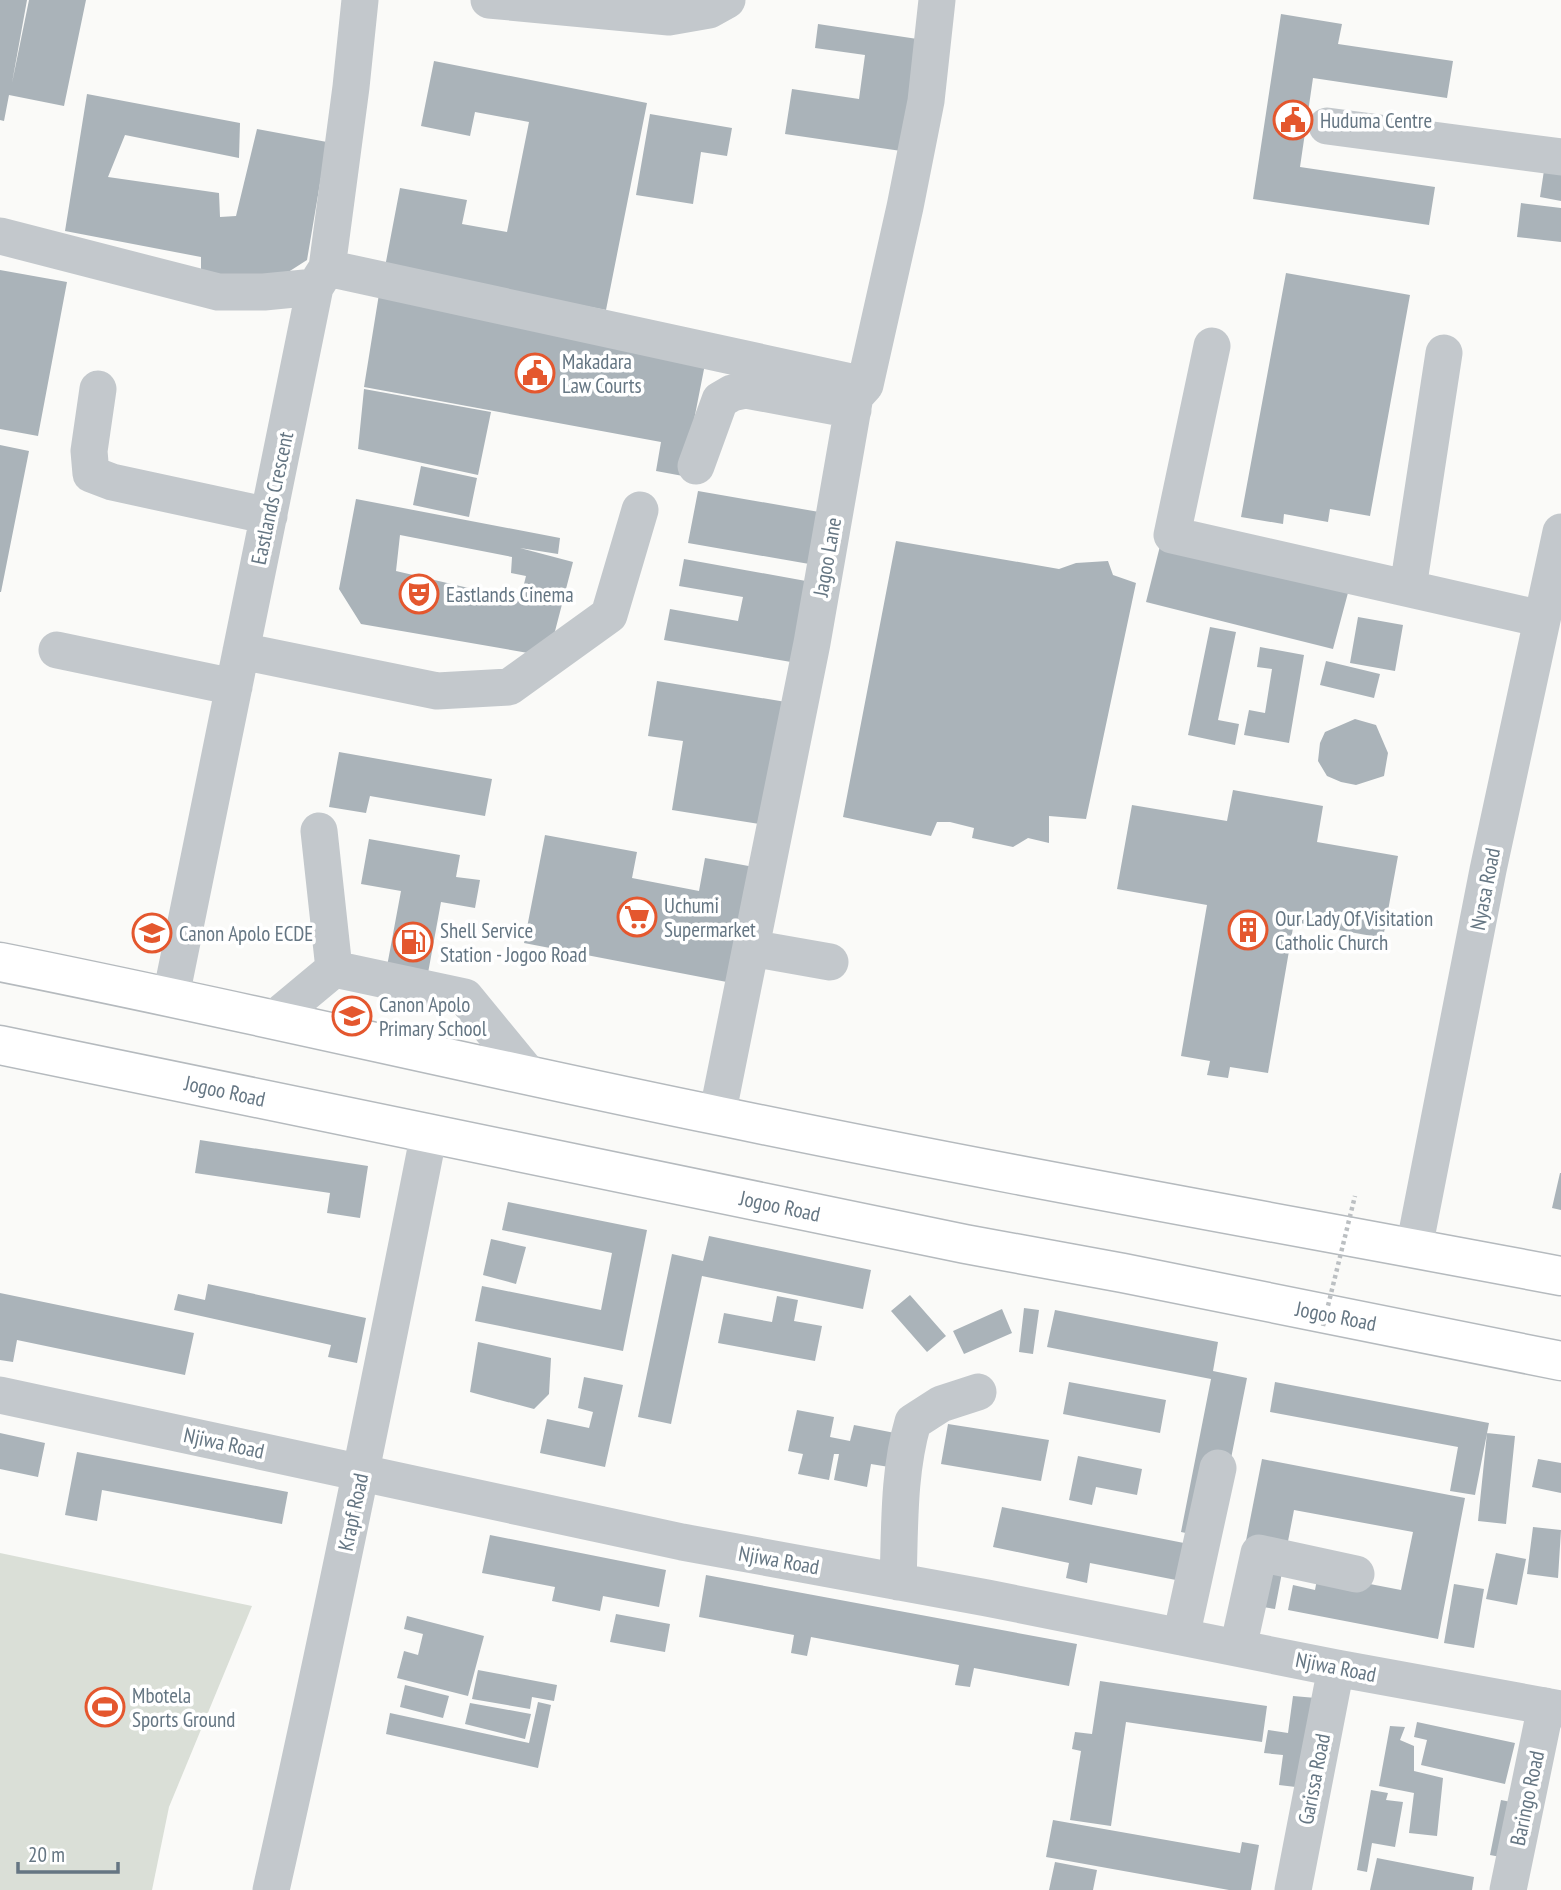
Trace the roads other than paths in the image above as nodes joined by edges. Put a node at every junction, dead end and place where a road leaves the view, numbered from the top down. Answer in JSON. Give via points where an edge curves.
{"nodes":[{"id":1,"x":360,"y":0,"type":"edge"},
{"id":2,"x":489,"y":0,"type":"edge"},
{"id":3,"x":727,"y":0,"type":"edge"},
{"id":4,"x":937,"y":0,"type":"edge"},
{"id":5,"x":1327,"y":126,"type":"dead end"},
{"id":6,"x":1561,"y":157,"type":"edge"},
{"id":7,"x":0,"y":236,"type":"edge"},
{"id":8,"x":321,"y":278,"type":"junction"},
{"id":9,"x":1212,"y":345,"type":"dead end"},
{"id":10,"x":1444,"y":353,"type":"dead end"},
{"id":11,"x":98,"y":389,"type":"dead end"},
{"id":12,"x":859,"y":398,"type":"junction"},
{"id":13,"x":696,"y":466,"type":"dead end"},
{"id":14,"x":640,"y":510,"type":"dead end"},
{"id":15,"x":269,"y":516,"type":"junction"},
{"id":16,"x":1561,"y":532,"type":"edge"},
{"id":17,"x":1408,"y":588,"type":"junction"},
{"id":18,"x":1542,"y":618,"type":"junction"},
{"id":19,"x":57,"y":650,"type":"dead end"},
{"id":20,"x":241,"y":651,"type":"junction"},
{"id":21,"x":234,"y":687,"type":"junction"},
{"id":22,"x":319,"y":831,"type":"dead end"},
{"id":23,"x":751,"y":948,"type":"junction"},
{"id":24,"x":0,"y":962,"type":"edge"},
{"id":25,"x":830,"y":962,"type":"dead end"},
{"id":26,"x":334,"y":969,"type":"junction"},
{"id":27,"x":171,"y":996,"type":"junction"},
{"id":28,"x":275,"y":1019,"type":"junction"},
{"id":29,"x":0,"y":1045,"type":"edge"},
{"id":30,"x":529,"y":1075,"type":"junction"},
{"id":31,"x":717,"y":1116,"type":"junction"},
{"id":32,"x":429,"y":1133,"type":"junction"},
{"id":33,"x":1414,"y":1248,"type":"junction"},
{"id":34,"x":1561,"y":1276,"type":"edge"},
{"id":35,"x":1561,"y":1361,"type":"edge"},
{"id":36,"x":978,"y":1392,"type":"dead end"},
{"id":37,"x":0,"y":1395,"type":"edge"},
{"id":38,"x":1217,"y":1468,"type":"dead end"},
{"id":39,"x":361,"y":1472,"type":"junction"},
{"id":40,"x":1356,"y":1574,"type":"dead end"},
{"id":41,"x":898,"y":1581,"type":"junction"},
{"id":42,"x":1181,"y":1637,"type":"junction"},
{"id":43,"x":1238,"y":1648,"type":"junction"},
{"id":44,"x":1336,"y":1668,"type":"junction"},
{"id":45,"x":1554,"y":1708,"type":"edge"},
{"id":46,"x":271,"y":1890,"type":"edge"},
{"id":47,"x":1293,"y":1890,"type":"edge"},
{"id":48,"x":1508,"y":1890,"type":"edge"}],
"edges":[{"from":1,"to":8,"type":"street","name":"Eastlands Crescent"},
{"from":2,"to":3,"type":"street","via":[[669,17],[709,10]]},
{"from":4,"to":12,"type":"street","name":"Jagoo Lane","via":[[926,101]]},
{"from":5,"to":6,"type":"street"},
{"from":7,"to":8,"type":"street","via":[[218,292],[264,292]]},
{"from":8,"to":12,"type":"street"},
{"from":8,"to":15,"type":"street","name":"Eastlands Crescent"},
{"from":9,"to":17,"type":"street","via":[[1172,535]]},
{"from":10,"to":17,"type":"street"},
{"from":11,"to":15,"type":"street","via":[[89,451],[91,474]]},
{"from":12,"to":13,"type":"street","via":[[746,390],[732,393],[720,400]]},
{"from":12,"to":23,"type":"street","name":"Jagoo Lane"},
{"from":14,"to":20,"type":"street","via":[[610,615],[509,687],[437,691]]},
{"from":15,"to":20,"type":"street","name":"Eastlands Crescent"},
{"from":16,"to":18,"type":"street","name":"Nyasa Road"},
{"from":17,"to":18,"type":"street"},
{"from":18,"to":33,"type":"street","name":"Nyasa Road"},
{"from":19,"to":21,"type":"street"},
{"from":20,"to":21,"type":"street","name":"Eastlands Crescent"},
{"from":21,"to":27,"type":"street","name":"Eastlands Crescent"},
{"from":22,"to":26,"type":"street"},
{"from":23,"to":25,"type":"street"},
{"from":23,"to":31,"type":"street","name":"Jagoo Lane"},
{"from":24,"to":27,"type":"main road"},
{"from":26,"to":28,"type":"street"},
{"from":26,"to":30,"type":"street","via":[[465,997]]},
{"from":27,"to":28,"type":"main road"},
{"from":28,"to":30,"type":"main road"},
{"from":29,"to":32,"type":"main road","name":"Jogoo Road"},
{"from":30,"to":31,"type":"main road"},
{"from":31,"to":33,"type":"main road"},
{"from":32,"to":35,"type":"main road","name":"Jogoo Road"},
{"from":32,"to":39,"type":"street","name":"Krapf Road"},
{"from":33,"to":34,"type":"main road"},
{"from":36,"to":41,"type":"street","via":[[940,1404],[913,1422],[902,1485]]},
{"from":37,"to":39,"type":"street","name":"Njiwa Road"},
{"from":38,"to":42,"type":"street"},
{"from":39,"to":41,"type":"street","name":"Njiwa Road","via":[[682,1542]]},
{"from":39,"to":46,"type":"street","name":"Krapf Road"},
{"from":40,"to":43,"type":"street","via":[[1259,1553]]},
{"from":41,"to":42,"type":"street","name":"Njiwa Road"},
{"from":42,"to":43,"type":"street","name":"Njiwa Road"},
{"from":43,"to":44,"type":"street","name":"Njiwa Road"},
{"from":44,"to":45,"type":"street","name":"Njiwa Road"},
{"from":44,"to":47,"type":"street","name":"Garissa Road"},
{"from":45,"to":48,"type":"street","name":"Baringo Road"}]}
